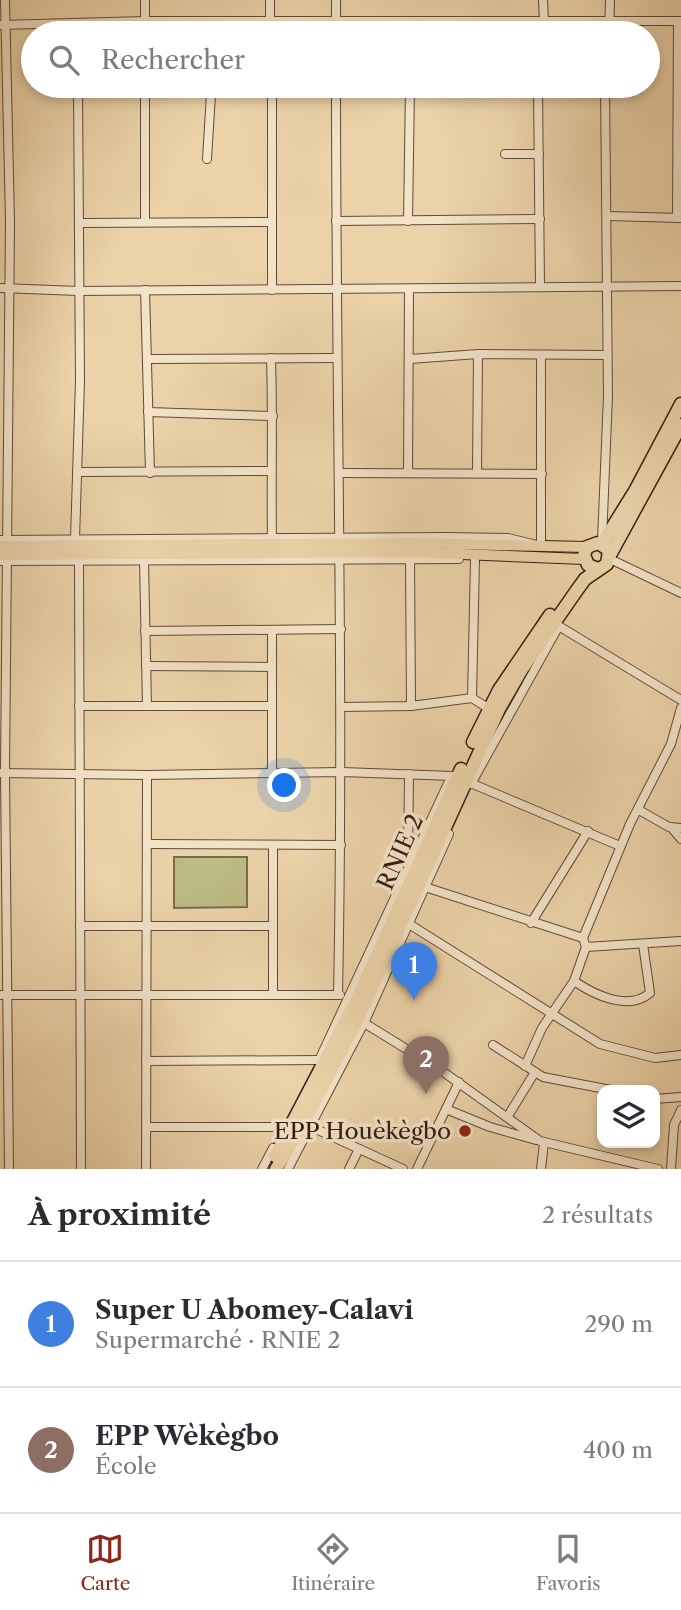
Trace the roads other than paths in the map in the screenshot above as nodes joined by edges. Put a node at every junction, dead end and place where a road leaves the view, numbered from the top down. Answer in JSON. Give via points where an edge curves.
{"nodes":[{"id":1,"x":5,"y":0,"type":"edge"},
{"id":2,"x":145,"y":0,"type":"edge"},
{"id":3,"x":270,"y":0,"type":"edge"},
{"id":4,"x":336,"y":0,"type":"edge"},
{"id":5,"x":542,"y":0,"type":"edge"},
{"id":6,"x":610,"y":0,"type":"edge"},
{"id":7,"x":145,"y":21,"type":"edge"},
{"id":8,"x":270,"y":21,"type":"edge"},
{"id":9,"x":336,"y":21,"type":"edge"},
{"id":10,"x":544,"y":21,"type":"edge"},
{"id":11,"x":610,"y":21,"type":"joint"},
{"id":12,"x":679,"y":21,"type":"edge"},
{"id":13,"x":2,"y":25,"type":"edge"},
{"id":14,"x":21,"y":26,"type":"edge"},
{"id":15,"x":679,"y":85,"type":"edge"},
{"id":16,"x":78,"y":98,"type":"edge"},
{"id":17,"x":145,"y":98,"type":"edge"},
{"id":18,"x":211,"y":98,"type":"edge"},
{"id":19,"x":272,"y":98,"type":"edge"},
{"id":20,"x":336,"y":98,"type":"edge"},
{"id":21,"x":410,"y":98,"type":"edge"},
{"id":22,"x":538,"y":98,"type":"edge"},
{"id":23,"x":605,"y":98,"type":"edge"},
{"id":24,"x":4,"y":110,"type":"edge"},
{"id":25,"x":4,"y":139,"type":"edge"},
{"id":26,"x":505,"y":153,"type":"dead end"},
{"id":27,"x":539,"y":154,"type":"junction"},
{"id":28,"x":207,"y":159,"type":"dead end"},
{"id":29,"x":608,"y":216,"type":"junction"},
{"id":30,"x":679,"y":218,"type":"edge"},
{"id":31,"x":540,"y":219,"type":"junction"},
{"id":32,"x":5,"y":221,"type":"edge"},
{"id":33,"x":336,"y":221,"type":"junction"},
{"id":34,"x":408,"y":221,"type":"junction"},
{"id":35,"x":145,"y":222,"type":"junction"},
{"id":36,"x":272,"y":222,"type":"junction"},
{"id":37,"x":79,"y":223,"type":"junction"},
{"id":38,"x":540,"y":286,"type":"junction"},
{"id":39,"x":681,"y":286,"type":"edge"},
{"id":40,"x":5,"y":288,"type":"edge"},
{"id":41,"x":608,"y":288,"type":"junction"},
{"id":42,"x":336,"y":289,"type":"junction"},
{"id":43,"x":409,"y":289,"type":"junction"},
{"id":44,"x":145,"y":290,"type":"junction"},
{"id":45,"x":272,"y":290,"type":"junction"},
{"id":46,"x":79,"y":291,"type":"junction"},
{"id":47,"x":478,"y":354,"type":"junction"},
{"id":48,"x":541,"y":355,"type":"junction"},
{"id":49,"x":606,"y":355,"type":"junction"},
{"id":50,"x":271,"y":358,"type":"junction"},
{"id":51,"x":336,"y":358,"type":"junction"},
{"id":52,"x":148,"y":359,"type":"junction"},
{"id":53,"x":410,"y":359,"type":"junction"},
{"id":54,"x":681,"y":404,"type":"edge"},
{"id":55,"x":148,"y":412,"type":"junction"},
{"id":56,"x":273,"y":416,"type":"junction"},
{"id":57,"x":681,"y":425,"type":"edge"},
{"id":58,"x":677,"y":446,"type":"edge"},
{"id":59,"x":270,"y":471,"type":"junction"},
{"id":60,"x":77,"y":472,"type":"junction"},
{"id":61,"x":150,"y":472,"type":"junction"},
{"id":62,"x":340,"y":472,"type":"junction"},
{"id":63,"x":477,"y":472,"type":"junction"},
{"id":64,"x":408,"y":473,"type":"junction"},
{"id":65,"x":541,"y":474,"type":"junction"},
{"id":66,"x":75,"y":539,"type":"junction"},
{"id":67,"x":272,"y":541,"type":"junction"},
{"id":68,"x":602,"y":544,"type":"junction"},
{"id":69,"x":339,"y":548,"type":"junction"},
{"id":70,"x":3,"y":550,"type":"edge"},
{"id":71,"x":541,"y":551,"type":"junction"},
{"id":72,"x":586,"y":556,"type":"junction"},
{"id":73,"x":610,"y":557,"type":"junction"},
{"id":74,"x":410,"y":558,"type":"junction"},
{"id":75,"x":475,"y":559,"type":"junction"},
{"id":76,"x":144,"y":560,"type":"junction"},
{"id":77,"x":79,"y":561,"type":"junction"},
{"id":78,"x":598,"y":569,"type":"junction"},
{"id":79,"x":681,"y":593,"type":"edge"},
{"id":80,"x":556,"y":623,"type":"junction"},
{"id":81,"x":341,"y":629,"type":"junction"},
{"id":82,"x":145,"y":631,"type":"junction"},
{"id":83,"x":272,"y":631,"type":"junction"},
{"id":84,"x":146,"y":666,"type":"junction"},
{"id":85,"x":272,"y":667,"type":"junction"},
{"id":86,"x":471,"y":698,"type":"junction"},
{"id":87,"x":681,"y":700,"type":"edge"},
{"id":88,"x":79,"y":706,"type":"junction"},
{"id":89,"x":147,"y":706,"type":"junction"},
{"id":90,"x":272,"y":706,"type":"junction"},
{"id":91,"x":411,"y":706,"type":"junction"},
{"id":92,"x":341,"y":707,"type":"junction"},
{"id":93,"x":488,"y":708,"type":"junction"},
{"id":94,"x":681,"y":708,"type":"edge"},
{"id":95,"x":272,"y":771,"type":"junction"},
{"id":96,"x":342,"y":772,"type":"junction"},
{"id":97,"x":2,"y":773,"type":"edge"},
{"id":98,"x":80,"y":774,"type":"junction"},
{"id":99,"x":409,"y":774,"type":"junction"},
{"id":100,"x":147,"y":775,"type":"junction"},
{"id":101,"x":462,"y":779,"type":"junction"},
{"id":102,"x":639,"y":810,"type":"junction"},
{"id":103,"x":671,"y":827,"type":"junction"},
{"id":104,"x":681,"y":828,"type":"edge"},
{"id":105,"x":588,"y":831,"type":"junction"},
{"id":106,"x":681,"y":839,"type":"edge"},
{"id":107,"x":147,"y":844,"type":"junction"},
{"id":108,"x":273,"y":845,"type":"junction"},
{"id":109,"x":341,"y":845,"type":"junction"},
{"id":110,"x":620,"y":846,"type":"junction"},
{"id":111,"x":408,"y":870,"type":"junction"},
{"id":112,"x":422,"y":886,"type":"junction"},
{"id":113,"x":531,"y":923,"type":"junction"},
{"id":114,"x":409,"y":924,"type":"junction"},
{"id":115,"x":80,"y":926,"type":"junction"},
{"id":116,"x":146,"y":926,"type":"junction"},
{"id":117,"x":273,"y":926,"type":"junction"},
{"id":118,"x":681,"y":941,"type":"edge"},
{"id":119,"x":584,"y":942,"type":"junction"},
{"id":120,"x":643,"y":944,"type":"junction"},
{"id":121,"x":573,"y":981,"type":"junction"},
{"id":122,"x":4,"y":995,"type":"edge"},
{"id":123,"x":81,"y":995,"type":"junction"},
{"id":124,"x":146,"y":995,"type":"junction"},
{"id":125,"x":273,"y":995,"type":"junction"},
{"id":126,"x":338,"y":995,"type":"junction"},
{"id":127,"x":353,"y":997,"type":"junction"},
{"id":128,"x":553,"y":1012,"type":"junction"},
{"id":129,"x":361,"y":1021,"type":"junction"},
{"id":130,"x":493,"y":1045,"type":"dead end"},
{"id":131,"x":681,"y":1055,"type":"edge"},
{"id":132,"x":319,"y":1060,"type":"junction"},
{"id":133,"x":146,"y":1061,"type":"junction"},
{"id":134,"x":526,"y":1066,"type":"junction"},
{"id":135,"x":535,"y":1072,"type":"junction"},
{"id":136,"x":459,"y":1082,"type":"junction"},
{"id":137,"x":597,"y":1088,"type":"edge"},
{"id":138,"x":681,"y":1097,"type":"edge"},
{"id":139,"x":660,"y":1099,"type":"edge"},
{"id":140,"x":446,"y":1109,"type":"junction"},
{"id":141,"x":681,"y":1110,"type":"edge"},
{"id":142,"x":508,"y":1116,"type":"junction"},
{"id":143,"x":307,"y":1125,"type":"junction"},
{"id":144,"x":147,"y":1127,"type":"junction"},
{"id":145,"x":286,"y":1127,"type":"junction"},
{"id":146,"x":542,"y":1142,"type":"junction"},
{"id":147,"x":359,"y":1149,"type":"junction"},
{"id":148,"x":9,"y":1169,"type":"edge"},
{"id":149,"x":81,"y":1169,"type":"edge"},
{"id":150,"x":146,"y":1169,"type":"edge"},
{"id":151,"x":262,"y":1169,"type":"edge"},
{"id":152,"x":268,"y":1169,"type":"edge"},
{"id":153,"x":276,"y":1169,"type":"edge"},
{"id":154,"x":288,"y":1169,"type":"edge"},
{"id":155,"x":349,"y":1169,"type":"edge"},
{"id":156,"x":403,"y":1169,"type":"edge"},
{"id":157,"x":417,"y":1169,"type":"edge"},
{"id":158,"x":541,"y":1169,"type":"edge"},
{"id":159,"x":658,"y":1169,"type":"edge"},
{"id":160,"x":671,"y":1169,"type":"edge"}],
"edges":[{"from":1,"to":13,"type":"street"},
{"from":2,"to":7,"type":"street"},
{"from":3,"to":8,"type":"street"},
{"from":4,"to":9,"type":"street"},
{"from":5,"to":10,"type":"street"},
{"from":6,"to":11,"type":"street"},
{"from":11,"to":12,"type":"street"},
{"from":12,"to":15,"type":"street"},
{"from":13,"to":14,"type":"street"},
{"from":13,"to":24,"type":"street"},
{"from":15,"to":30,"type":"street"},
{"from":16,"to":37,"type":"street"},
{"from":17,"to":35,"type":"street"},
{"from":18,"to":28,"type":"street"},
{"from":19,"to":36,"type":"street"},
{"from":20,"to":33,"type":"street"},
{"from":21,"to":34,"type":"street"},
{"from":22,"to":27,"type":"street"},
{"from":23,"to":29,"type":"street"},
{"from":24,"to":25,"type":"street"},
{"from":25,"to":32,"type":"street"},
{"from":26,"to":27,"type":"street"},
{"from":27,"to":31,"type":"street"},
{"from":29,"to":30,"type":"street"},
{"from":29,"to":41,"type":"street"},
{"from":31,"to":34,"type":"street"},
{"from":31,"to":38,"type":"street"},
{"from":32,"to":40,"type":"street"},
{"from":33,"to":34,"type":"street"},
{"from":33,"to":42,"type":"street"},
{"from":35,"to":36,"type":"street"},
{"from":35,"to":37,"type":"street"},
{"from":36,"to":45,"type":"street"},
{"from":37,"to":46,"type":"street"},
{"from":38,"to":41,"type":"street"},
{"from":38,"to":43,"type":"street"},
{"from":39,"to":41,"type":"street"},
{"from":40,"to":46,"type":"street"},
{"from":40,"to":70,"type":"street"},
{"from":41,"to":49,"type":"street"},
{"from":42,"to":43,"type":"street"},
{"from":42,"to":45,"type":"street"},
{"from":42,"to":51,"type":"street"},
{"from":43,"to":53,"type":"street"},
{"from":44,"to":45,"type":"street"},
{"from":44,"to":46,"type":"street"},
{"from":44,"to":52,"type":"street"},
{"from":46,"to":60,"type":"street"},
{"from":47,"to":48,"type":"street"},
{"from":47,"to":53,"type":"street"},
{"from":47,"to":63,"type":"street"},
{"from":48,"to":49,"type":"street"},
{"from":48,"to":65,"type":"street"},
{"from":49,"to":68,"type":"street","via":[[608,442]]},
{"from":50,"to":51,"type":"street"},
{"from":50,"to":52,"type":"street"},
{"from":50,"to":56,"type":"street"},
{"from":51,"to":62,"type":"street"},
{"from":52,"to":55,"type":"street"},
{"from":53,"to":64,"type":"street"},
{"from":54,"to":68,"type":"highway"},
{"from":55,"to":56,"type":"street"},
{"from":55,"to":61,"type":"street"},
{"from":56,"to":59,"type":"street"},
{"from":57,"to":58,"type":"highway","name":"RNIE 2","number":"RNIE 2"},
{"from":58,"to":73,"type":"highway","name":"RNIE 2","number":"RNIE 2"},
{"from":59,"to":61,"type":"street"},
{"from":59,"to":67,"type":"street"},
{"from":60,"to":61,"type":"street"},
{"from":60,"to":66,"type":"street"},
{"from":62,"to":64,"type":"street"},
{"from":62,"to":69,"type":"street"},
{"from":63,"to":64,"type":"street"},
{"from":63,"to":65,"type":"street"},
{"from":65,"to":71,"type":"street"},
{"from":66,"to":67,"type":"street"},
{"from":66,"to":70,"type":"street"},
{"from":67,"to":69,"type":"main road"},
{"from":67,"to":70,"type":"main road"},
{"from":68,"to":72,"type":"highway"},
{"from":68,"to":73,"type":"highway"},
{"from":69,"to":70,"type":"main road"},
{"from":69,"to":71,"type":"main road"},
{"from":69,"to":71,"type":"street","via":[[508,538]]},
{"from":69,"to":74,"type":"street"},
{"from":69,"to":76,"type":"street"},
{"from":69,"to":81,"type":"street"},
{"from":70,"to":77,"type":"street"},
{"from":70,"to":97,"type":"street"},
{"from":71,"to":72,"type":"main road"},
{"from":71,"to":75,"type":"street","via":[[515,560]]},
{"from":72,"to":78,"type":"highway"},
{"from":72,"to":93,"type":"highway","name":"RNIE 2","number":"RNIE 2","via":[[580,576]]},
{"from":73,"to":78,"type":"highway","name":"RNIE 2","number":"RNIE 2"},
{"from":73,"to":79,"type":"street"},
{"from":74,"to":75,"type":"street"},
{"from":74,"to":91,"type":"street"},
{"from":75,"to":86,"type":"street"},
{"from":76,"to":77,"type":"street"},
{"from":76,"to":82,"type":"street"},
{"from":77,"to":88,"type":"street"},
{"from":78,"to":80,"type":"highway","name":"RNIE 2","number":"RNIE 2","via":[[585,579]]},
{"from":80,"to":87,"type":"street"},
{"from":80,"to":101,"type":"highway","name":"RNIE 2","number":"RNIE 2","via":[[499,709]]},
{"from":81,"to":83,"type":"street"},
{"from":81,"to":92,"type":"street"},
{"from":82,"to":83,"type":"street"},
{"from":82,"to":84,"type":"street"},
{"from":83,"to":85,"type":"street"},
{"from":84,"to":85,"type":"street"},
{"from":84,"to":89,"type":"street"},
{"from":85,"to":90,"type":"street"},
{"from":86,"to":91,"type":"street"},
{"from":86,"to":93,"type":"street"},
{"from":88,"to":89,"type":"street"},
{"from":88,"to":98,"type":"street"},
{"from":89,"to":90,"type":"street"},
{"from":90,"to":95,"type":"street"},
{"from":91,"to":92,"type":"street"},
{"from":92,"to":96,"type":"street"},
{"from":93,"to":101,"type":"highway","name":"RNIE 2","number":"RNIE 2"},
{"from":94,"to":102,"type":"street","via":[[671,744]]},
{"from":95,"to":96,"type":"street"},
{"from":95,"to":100,"type":"street"},
{"from":96,"to":99,"type":"street"},
{"from":96,"to":109,"type":"street"},
{"from":97,"to":98,"type":"street"},
{"from":97,"to":122,"type":"street"},
{"from":98,"to":100,"type":"street"},
{"from":98,"to":115,"type":"street"},
{"from":99,"to":101,"type":"street"},
{"from":99,"to":111,"type":"street"},
{"from":100,"to":107,"type":"street"},
{"from":101,"to":105,"type":"street"},
{"from":101,"to":111,"type":"street"},
{"from":101,"to":112,"type":"highway","name":"RNIE 2","number":"RNIE 2"},
{"from":101,"to":127,"type":"highway","name":"RNIE 2","number":"RNIE 2"},
{"from":102,"to":103,"type":"street"},
{"from":102,"to":110,"type":"street"},
{"from":103,"to":104,"type":"street"},
{"from":103,"to":106,"type":"street"},
{"from":105,"to":110,"type":"street"},
{"from":105,"to":113,"type":"street"},
{"from":107,"to":108,"type":"street"},
{"from":107,"to":116,"type":"street"},
{"from":108,"to":109,"type":"street"},
{"from":108,"to":117,"type":"street"},
{"from":109,"to":126,"type":"street"},
{"from":110,"to":119,"type":"street"},
{"from":111,"to":127,"type":"street"},
{"from":112,"to":113,"type":"street"},
{"from":112,"to":114,"type":"street"},
{"from":112,"to":129,"type":"highway","name":"RNIE 2","number":"RNIE 2"},
{"from":113,"to":119,"type":"street"},
{"from":114,"to":128,"type":"street"},
{"from":114,"to":129,"type":"street"},
{"from":115,"to":116,"type":"street"},
{"from":115,"to":123,"type":"street"},
{"from":116,"to":117,"type":"street"},
{"from":116,"to":124,"type":"street"},
{"from":117,"to":125,"type":"street"},
{"from":118,"to":120,"type":"street"},
{"from":119,"to":120,"type":"street"},
{"from":119,"to":121,"type":"street"},
{"from":120,"to":121,"type":"street","via":[[651,984],[645,998],[607,999]]},
{"from":121,"to":128,"type":"street"},
{"from":122,"to":123,"type":"street"},
{"from":122,"to":148,"type":"street"},
{"from":123,"to":124,"type":"street"},
{"from":123,"to":149,"type":"street"},
{"from":124,"to":125,"type":"street"},
{"from":124,"to":133,"type":"street"},
{"from":125,"to":126,"type":"street"},
{"from":126,"to":127,"type":"street"},
{"from":127,"to":132,"type":"street"},
{"from":127,"to":145,"type":"highway","name":"RNIE 2","number":"RNIE 2"},
{"from":128,"to":131,"type":"street","via":[[578,1033],[625,1053],[655,1058]]},
{"from":128,"to":134,"type":"street"},
{"from":129,"to":136,"type":"street"},
{"from":129,"to":143,"type":"highway","name":"RNIE 2","number":"RNIE 2"},
{"from":130,"to":134,"type":"street"},
{"from":132,"to":133,"type":"street"},
{"from":132,"to":145,"type":"street"},
{"from":133,"to":144,"type":"street"},
{"from":134,"to":135,"type":"street"},
{"from":135,"to":137,"type":"street","via":[[552,1080]]},
{"from":135,"to":142,"type":"street"},
{"from":136,"to":140,"type":"street"},
{"from":136,"to":142,"type":"street"},
{"from":138,"to":139,"type":"street"},
{"from":140,"to":146,"type":"street"},
{"from":140,"to":157,"type":"street"},
{"from":141,"to":160,"type":"street","via":[[674,1125]]},
{"from":142,"to":146,"type":"street"},
{"from":143,"to":147,"type":"street"},
{"from":143,"to":153,"type":"highway","name":"RNIE 2","number":"RNIE 2"},
{"from":143,"to":154,"type":"street"},
{"from":144,"to":145,"type":"street"},
{"from":144,"to":150,"type":"street"},
{"from":145,"to":151,"type":"street"},
{"from":145,"to":152,"type":"highway","name":"RNIE 2","number":"RNIE 2"},
{"from":146,"to":158,"type":"street"},
{"from":146,"to":159,"type":"street"},
{"from":147,"to":155,"type":"street"},
{"from":147,"to":156,"type":"street"}]}
